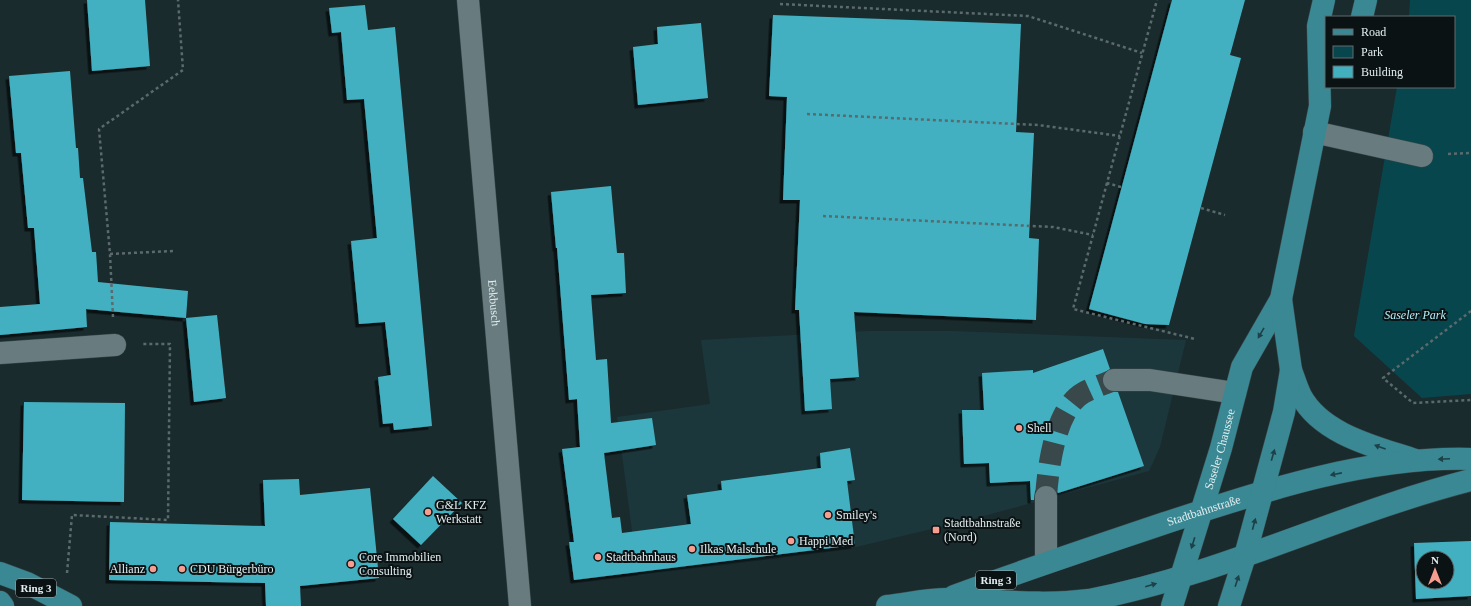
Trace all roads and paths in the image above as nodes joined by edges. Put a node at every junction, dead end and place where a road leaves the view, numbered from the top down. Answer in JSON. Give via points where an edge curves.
{"nodes":[{"id":1,"x":178,"y":0,"type":"edge"},
{"id":2,"x":468,"y":0,"type":"edge"},
{"id":3,"x":1157,"y":0,"type":"edge"},
{"id":4,"x":1324,"y":0,"type":"edge"},
{"id":5,"x":1366,"y":0,"type":"edge"},
{"id":6,"x":780,"y":4,"type":"dead end"},
{"id":7,"x":1362,"y":16,"type":"edge"},
{"id":8,"x":1142,"y":53,"type":"junction"},
{"id":9,"x":1325,"y":96,"type":"edge"},
{"id":10,"x":808,"y":114,"type":"dead end"},
{"id":11,"x":1314,"y":132,"type":"junction"},
{"id":12,"x":1120,"y":136,"type":"junction"},
{"id":13,"x":1422,"y":156,"type":"dead end"},
{"id":14,"x":1107,"y":183,"type":"junction"},
{"id":15,"x":1121,"y":187,"type":"dead end"},
{"id":16,"x":1201,"y":208,"type":"dead end"},
{"id":17,"x":1225,"y":215,"type":"dead end"},
{"id":18,"x":823,"y":216,"type":"dead end"},
{"id":19,"x":1093,"y":235,"type":"junction"},
{"id":20,"x":173,"y":251,"type":"dead end"},
{"id":21,"x":110,"y":254,"type":"junction"},
{"id":22,"x":1281,"y":299,"type":"junction"},
{"id":23,"x":1471,"y":311,"type":"edge"},
{"id":24,"x":1195,"y":339,"type":"dead end"},
{"id":25,"x":114,"y":345,"type":"junction"},
{"id":26,"x":0,"y":353,"type":"edge"},
{"id":27,"x":1291,"y":370,"type":"junction"},
{"id":28,"x":1114,"y":380,"type":"tunnel mouth"},
{"id":29,"x":1236,"y":393,"type":"junction"},
{"id":30,"x":1471,"y":400,"type":"edge"},
{"id":31,"x":1471,"y":459,"type":"edge"},
{"id":32,"x":1416,"y":460,"type":"junction"},
{"id":33,"x":1471,"y":480,"type":"edge"},
{"id":34,"x":1263,"y":493,"type":"junction"},
{"id":35,"x":1046,"y":497,"type":"tunnel mouth"},
{"id":36,"x":1202,"y":511,"type":"junction"},
{"id":37,"x":1245,"y":556,"type":"junction"},
{"id":38,"x":1046,"y":562,"type":"junction"},
{"id":39,"x":0,"y":573,"type":"edge"},
{"id":40,"x":1183,"y":576,"type":"junction"},
{"id":41,"x":945,"y":599,"type":"junction"},
{"id":42,"x":0,"y":602,"type":"edge"},
{"id":43,"x":66,"y":603,"type":"edge"},
{"id":44,"x":3,"y":606,"type":"edge"},
{"id":45,"x":520,"y":606,"type":"edge"},
{"id":46,"x":886,"y":606,"type":"edge"},
{"id":47,"x":1172,"y":606,"type":"edge"},
{"id":48,"x":1229,"y":606,"type":"edge"}],
"edges":[{"from":1,"to":21,"type":"path","via":[[183,70],[99,129]]},
{"from":2,"to":45,"type":"street","name":"Eekbusch"},
{"from":3,"to":8,"type":"path"},
{"from":4,"to":9,"type":"main road","name":"Saseler Chaussee","via":[[1318,26]]},
{"from":5,"to":7,"type":"main road"},
{"from":6,"to":8,"type":"path","via":[[1028,16]]},
{"from":8,"to":12,"type":"path"},
{"from":9,"to":11,"type":"main road","name":"Saseler Chaussee"},
{"from":10,"to":12,"type":"path","via":[[1038,125]]},
{"from":11,"to":13,"type":"street"},
{"from":11,"to":22,"type":"main road","name":"Saseler Chaussee"},
{"from":12,"to":14,"type":"path"},
{"from":14,"to":15,"type":"path"},
{"from":14,"to":19,"type":"path"},
{"from":16,"to":17,"type":"path"},
{"from":18,"to":19,"type":"path","via":[[1053,227]]},
{"from":19,"to":24,"type":"path","via":[[1073,309]]},
{"from":20,"to":21,"type":"path"},
{"from":21,"to":25,"type":"path"},
{"from":22,"to":27,"type":"main road","name":"Saseler Chaussee"},
{"from":22,"to":29,"type":"main road","name":"Saseler Chaussee","one_way":true,"via":[[1242,367]]},
{"from":23,"to":30,"type":"path","via":[[1383,378],[1413,403]]},
{"from":25,"to":26,"type":"street"},
{"from":25,"to":43,"type":"path","via":[[170,344],[168,520],[72,515]]},
{"from":32,"to":27,"type":"main road","one_way":true,"via":[[1333,427],[1309,407]]},
{"from":34,"to":27,"type":"main road","name":"Saseler Chaussee","one_way":true,"via":[[1284,412]]},
{"from":28,"to":29,"type":"street","via":[[1150,380]]},
{"from":29,"to":36,"type":"main road","name":"Saseler Chaussee"},
{"from":31,"to":32,"type":"main road","name":"Stadtbahnstraße","one_way":true},
{"from":32,"to":34,"type":"main road","name":"Stadtbahnstraße","one_way":true,"via":[[1321,477]]},
{"from":33,"to":37,"type":"main road","name":"Stadtbahnstraße","via":[[1391,504]]},
{"from":34,"to":36,"type":"main road","name":"Stadtbahnstraße","number":"Ring 3"},
{"from":37,"to":34,"type":"main road","name":"Saseler Chaussee","one_way":true},
{"from":35,"to":38,"type":"street"},
{"from":36,"to":38,"type":"main road","name":"Stadtbahnstraße","number":"Ring 3"},
{"from":36,"to":40,"type":"main road","name":"Saseler Chaussee","one_way":true},
{"from":37,"to":40,"type":"main road","name":"Stadtbahnstraße","number":"Ring 3"},
{"from":48,"to":37,"type":"main road","name":"Saseler Chaussee","one_way":true},
{"from":38,"to":41,"type":"main road","name":"Stadtbahnstraße","number":"Ring 3"},
{"from":39,"to":43,"type":"main road","number":"Ring 3","via":[[27,583]]},
{"from":41,"to":40,"type":"main road","name":"Stadtbahnstraße","number":"Ring 3","one_way":true,"via":[[1044,605],[1087,601]]},
{"from":40,"to":47,"type":"main road","name":"Saseler Chaussee"},
{"from":41,"to":46,"type":"main road","name":"Stadtbahnstraße","number":"Ring 3"},
{"from":42,"to":44,"type":"main road","number":"Ring 3"}]}
